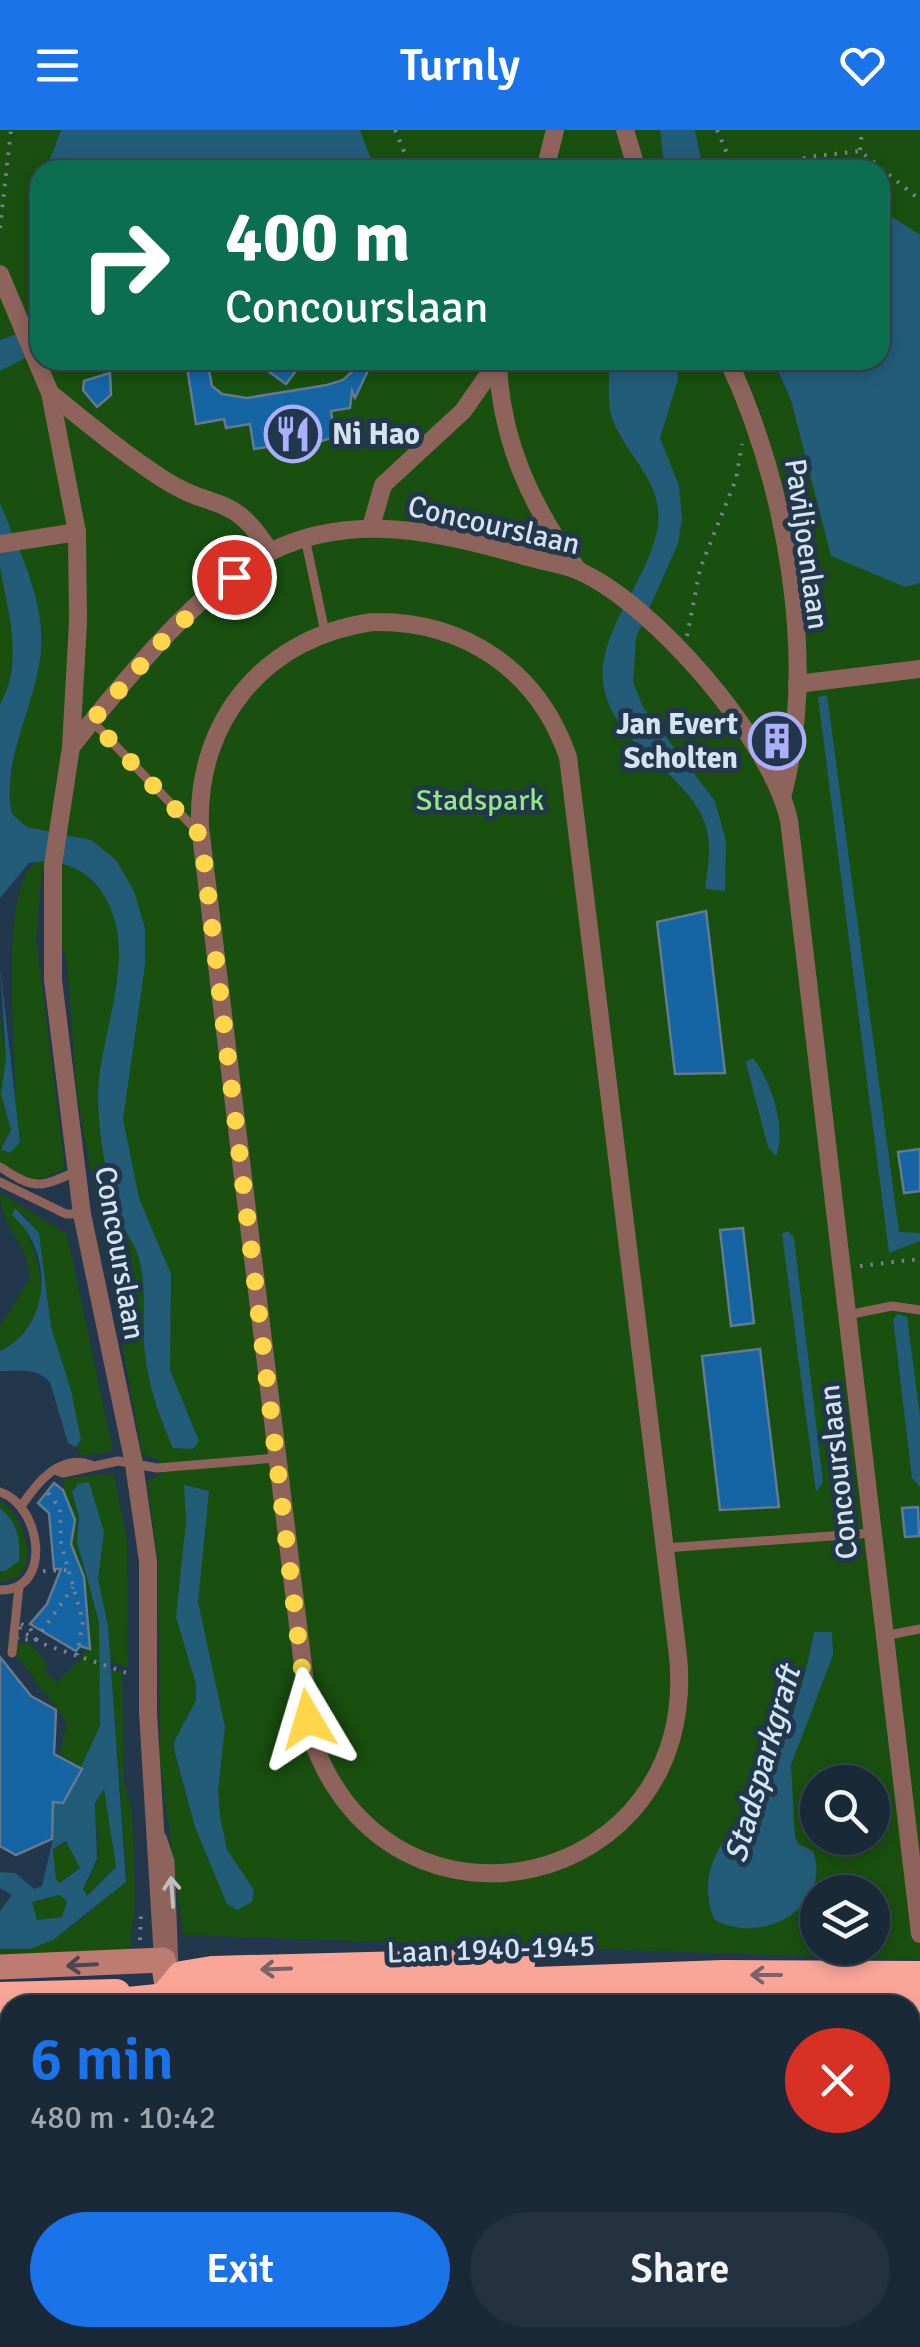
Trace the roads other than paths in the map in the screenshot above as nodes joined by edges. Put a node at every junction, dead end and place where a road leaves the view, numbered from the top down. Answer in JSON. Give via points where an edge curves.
{"nodes":[{"id":1,"x":555,"y":130,"type":"edge"},
{"id":2,"x":625,"y":130,"type":"edge"},
{"id":3,"x":548,"y":160,"type":"edge"},
{"id":4,"x":634,"y":160,"type":"edge"},
{"id":5,"x":0,"y":274,"type":"edge"},
{"id":6,"x":30,"y":342,"type":"edge"},
{"id":7,"x":41,"y":370,"type":"edge"},
{"id":8,"x":491,"y":370,"type":"edge"},
{"id":9,"x":498,"y":370,"type":"edge"},
{"id":10,"x":733,"y":370,"type":"edge"},
{"id":11,"x":50,"y":393,"type":"junction"},
{"id":12,"x":372,"y":528,"type":"junction"},
{"id":13,"x":77,"y":532,"type":"junction"},
{"id":14,"x":304,"y":538,"type":"junction"},
{"id":15,"x":10,"y":543,"type":"edge"},
{"id":16,"x":270,"y":552,"type":"junction"},
{"id":17,"x":578,"y":570,"type":"junction"},
{"id":18,"x":325,"y":632,"type":"junction"},
{"id":19,"x":920,"y":668,"type":"edge"},
{"id":20,"x":813,"y":682,"type":"junction"},
{"id":21,"x":92,"y":721,"type":"junction"},
{"id":22,"x":70,"y":747,"type":"junction"},
{"id":23,"x":783,"y":794,"type":"junction"},
{"id":24,"x":201,"y":836,"type":"junction"},
{"id":25,"x":0,"y":1167,"type":"edge"},
{"id":26,"x":76,"y":1171,"type":"junction"},
{"id":27,"x":0,"y":1182,"type":"edge"},
{"id":28,"x":82,"y":1214,"type":"junction"},
{"id":29,"x":920,"y":1310,"type":"edge"},
{"id":30,"x":848,"y":1315,"type":"junction"},
{"id":31,"x":276,"y":1458,"type":"junction"},
{"id":32,"x":134,"y":1464,"type":"junction"},
{"id":33,"x":0,"y":1492,"type":"edge"},
{"id":34,"x":22,"y":1504,"type":"junction"},
{"id":35,"x":872,"y":1532,"type":"junction"},
{"id":36,"x":665,"y":1548,"type":"junction"},
{"id":37,"x":19,"y":1586,"type":"junction"},
{"id":38,"x":0,"y":1590,"type":"edge"},
{"id":39,"x":920,"y":1629,"type":"edge"},
{"id":40,"x":884,"y":1636,"type":"junction"},
{"id":41,"x":12,"y":1653,"type":"dead end"},
{"id":42,"x":156,"y":1816,"type":"junction"},
{"id":43,"x":920,"y":1934,"type":"edge"},
{"id":44,"x":163,"y":1960,"type":"junction"},
{"id":45,"x":0,"y":1967,"type":"edge"},
{"id":46,"x":722,"y":1975,"type":"junction"},
{"id":47,"x":920,"y":1976,"type":"edge"},
{"id":48,"x":881,"y":1988,"type":"junction"},
{"id":49,"x":164,"y":1995,"type":"edge"},
{"id":50,"x":165,"y":1995,"type":"edge"},
{"id":51,"x":167,"y":1995,"type":"edge"},
{"id":52,"x":197,"y":1995,"type":"edge"},
{"id":53,"x":765,"y":1995,"type":"edge"},
{"id":54,"x":900,"y":1995,"type":"edge"}],
"edges":[{"from":1,"to":3,"type":"street"},
{"from":2,"to":4,"type":"street"},
{"from":5,"to":6,"type":"street"},
{"from":7,"to":11,"type":"street"},
{"from":8,"to":12,"type":"street","via":[[464,411],[383,485]]},
{"from":9,"to":17,"type":"street","via":[[510,445],[552,535]]},
{"from":10,"to":20,"type":"street","name":"Paviljoenlaan","via":[[779,499]]},
{"from":11,"to":13,"type":"street"},
{"from":11,"to":16,"type":"street","via":[[174,486],[240,511]]},
{"from":12,"to":14,"type":"street","name":"Concourslaan"},
{"from":12,"to":17,"type":"street","name":"Concourslaan","via":[[420,531]]},
{"from":13,"to":15,"type":"street"},
{"from":13,"to":22,"type":"street"},
{"from":14,"to":16,"type":"street","name":"Concourslaan"},
{"from":14,"to":18,"type":"lane"},
{"from":16,"to":21,"type":"street","name":"Concourslaan","via":[[170,632]]},
{"from":17,"to":23,"type":"street","name":"Concourslaan","via":[[647,616],[682,650]]},
{"from":18,"to":24,"type":"street","via":[[274,659],[231,706],[205,764]]},
{"from":18,"to":36,"type":"street","via":[[394,622],[456,635],[511,668],[540,700],[560,737],[572,778]]},
{"from":19,"to":20,"type":"street"},
{"from":20,"to":23,"type":"street","name":"Paviljoenlaan"},
{"from":21,"to":22,"type":"street","name":"Concourslaan"},
{"from":21,"to":24,"type":"lane"},
{"from":22,"to":26,"type":"street","name":"Concourslaan","via":[[53,865],[53,980]]},
{"from":23,"to":30,"type":"street","name":"Concourslaan"},
{"from":24,"to":31,"type":"street"},
{"from":25,"to":26,"type":"lane","via":[[41,1186]]},
{"from":26,"to":28,"type":"street","name":"Concourslaan"},
{"from":27,"to":28,"type":"lane","via":[[66,1214]]},
{"from":28,"to":32,"type":"street","name":"Concourslaan"},
{"from":29,"to":30,"type":"lane","via":[[892,1306]]},
{"from":30,"to":35,"type":"street","name":"Concourslaan"},
{"from":31,"to":32,"type":"lane"},
{"from":31,"to":36,"type":"street","via":[[308,1719],[320,1759],[368,1828],[402,1852],[452,1870],[504,1874],[569,1858],[624,1821],[652,1786],[671,1745],[680,1701]]},
{"from":32,"to":34,"type":"lane","via":[[55,1470]]},
{"from":32,"to":42,"type":"street","name":"Concourslaan","via":[[148,1561]]},
{"from":33,"to":34,"type":"lane"},
{"from":34,"to":37,"type":"lane","via":[[34,1535],[33,1568]]},
{"from":35,"to":36,"type":"lane"},
{"from":35,"to":40,"type":"street","name":"Concourslaan"},
{"from":37,"to":38,"type":"lane"},
{"from":37,"to":41,"type":"lane"},
{"from":39,"to":40,"type":"lane"},
{"from":40,"to":43,"type":"street","name":"Concourslaan"},
{"from":42,"to":44,"type":"street","name":"Concourslaan"},
{"from":50,"to":42,"type":"lane","one_way":true,"via":[[177,1957],[171,1880]]},
{"from":44,"to":45,"type":"main road","one_way":true},
{"from":44,"to":49,"type":"main road"},
{"from":48,"to":46,"type":"highway","name":"Laan 1940-1945","one_way":true},
{"from":46,"to":51,"type":"highway","one_way":true,"via":[[600,1965],[375,1965],[188,1973]]},
{"from":46,"to":52,"type":"highway","name":"Laan 1940-1945","bridge":true},
{"from":47,"to":48,"type":"highway","name":"Laan 1940-1945"},
{"from":48,"to":53,"type":"highway","name":"Laan 1940-1945"},
{"from":48,"to":54,"type":"highway","name":"Laan 1940-1945"}]}
